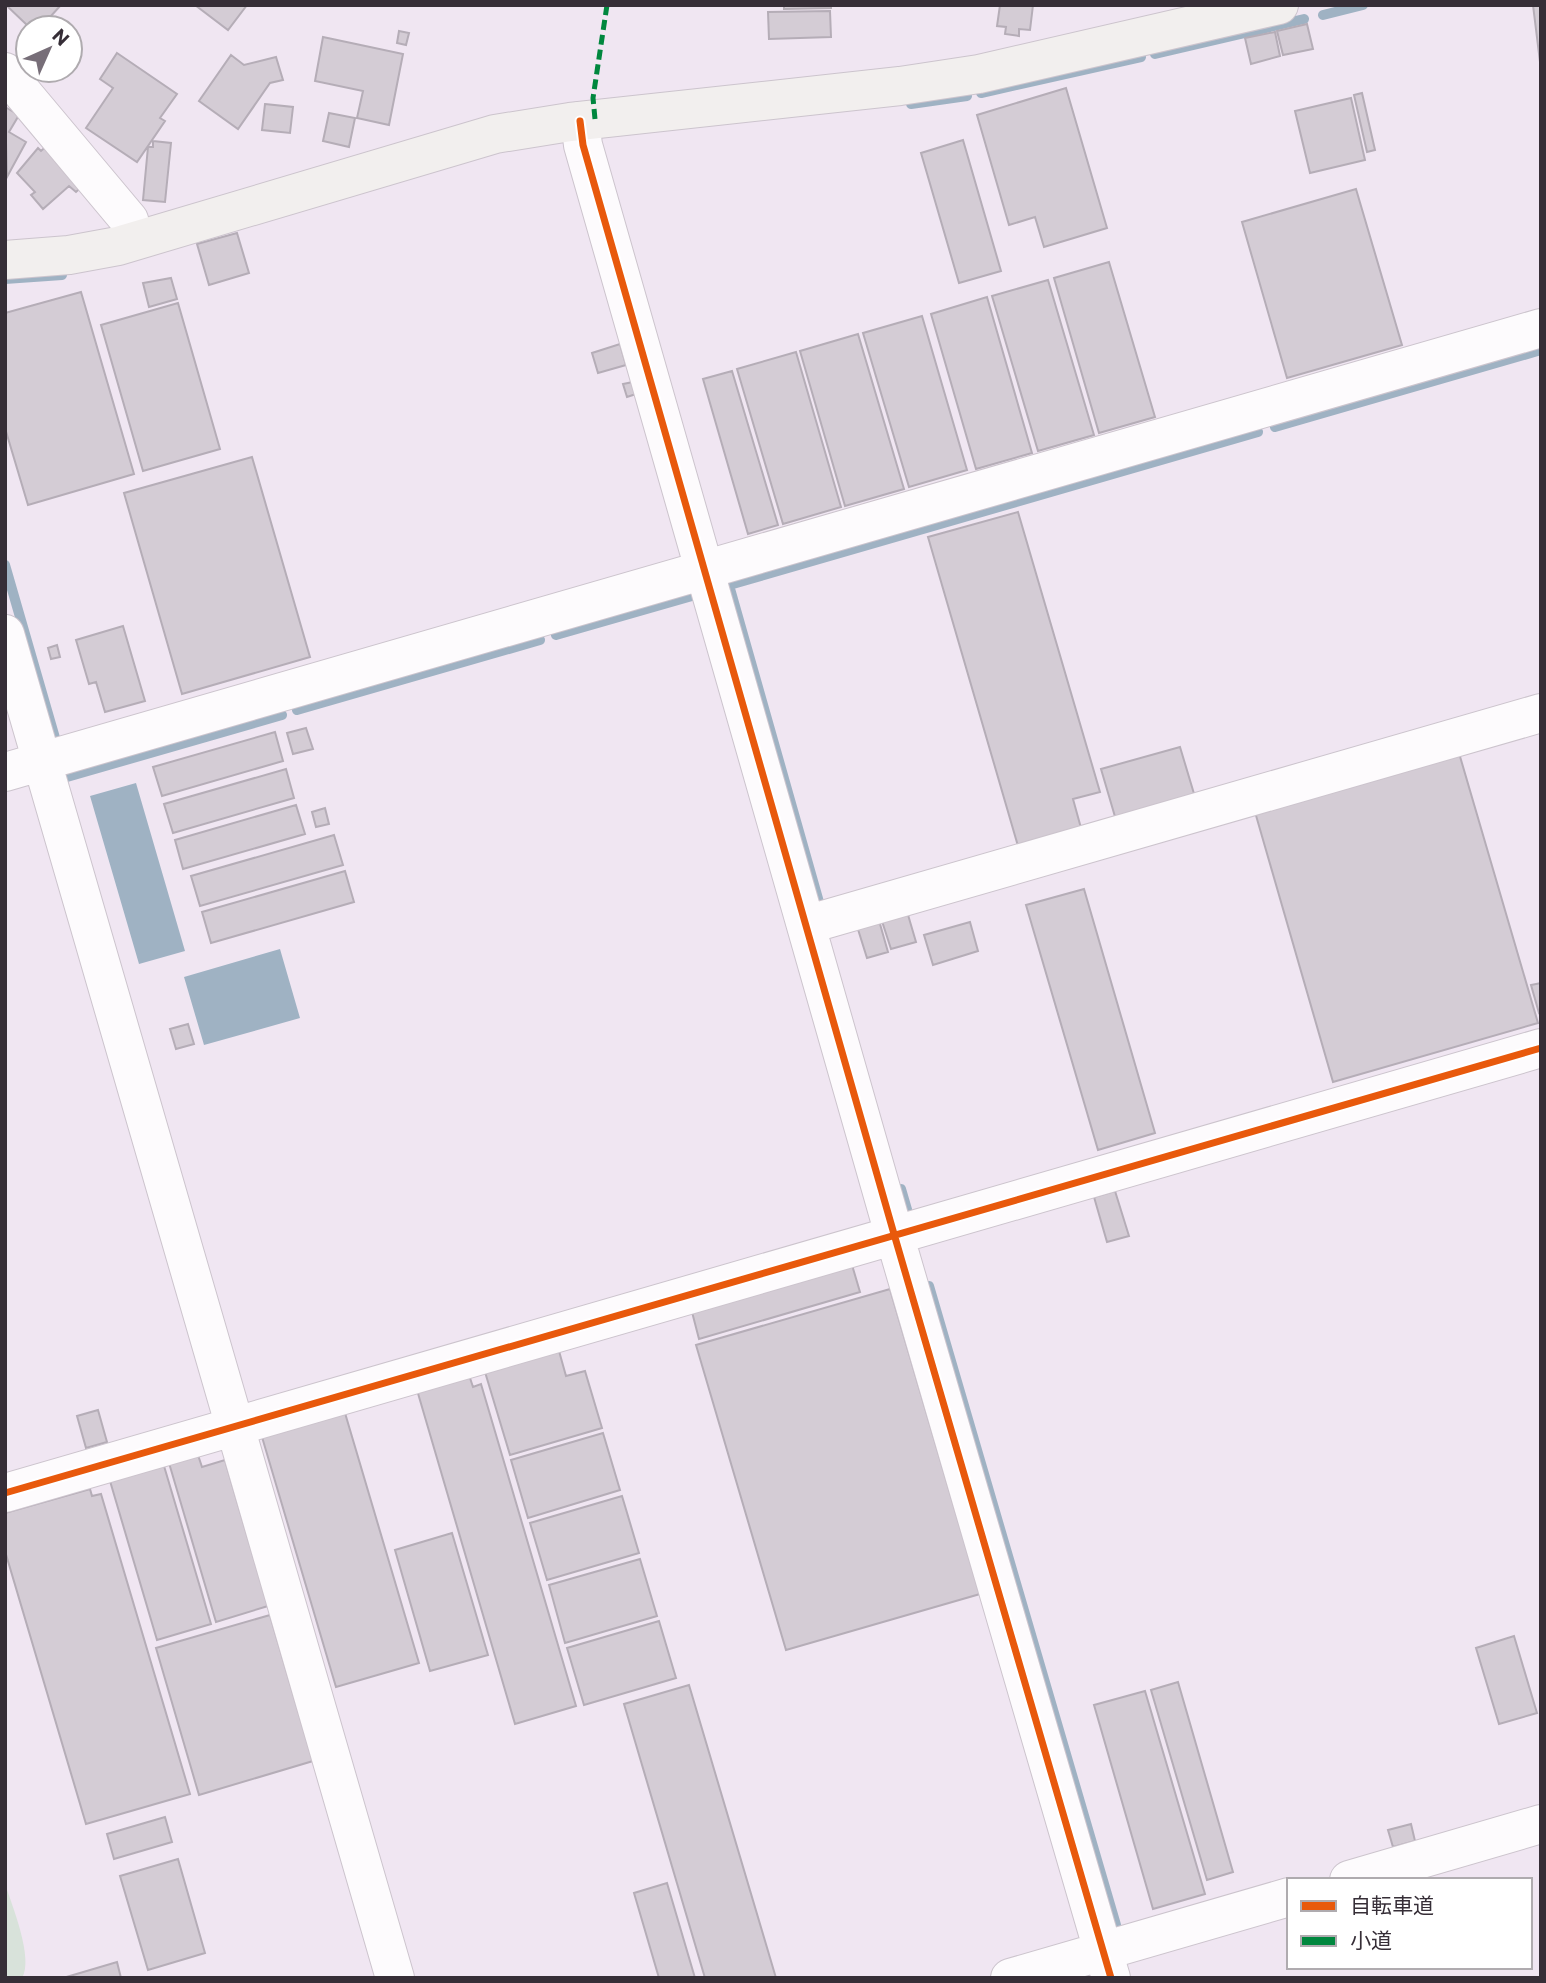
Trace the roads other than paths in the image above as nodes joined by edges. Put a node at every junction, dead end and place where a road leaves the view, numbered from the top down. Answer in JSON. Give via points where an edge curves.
{"nodes":[{"id":1,"x":1279,"y":5,"type":"edge"},
{"id":2,"x":5,"y":72,"type":"edge"},
{"id":3,"x":580,"y":121,"type":"junction"},
{"id":4,"x":135,"y":240,"type":"junction"},
{"id":5,"x":5,"y":260,"type":"edge"},
{"id":6,"x":1541,"y":328,"type":"edge"},
{"id":7,"x":705,"y":569,"type":"junction"},
{"id":8,"x":5,"y":634,"type":"edge"},
{"id":9,"x":1541,"y":713,"type":"edge"},
{"id":10,"x":42,"y":762,"type":"junction"},
{"id":11,"x":5,"y":772,"type":"edge"},
{"id":12,"x":806,"y":925,"type":"junction"},
{"id":13,"x":1541,"y":1048,"type":"edge"},
{"id":14,"x":894,"y":1234,"type":"junction"},
{"id":15,"x":235,"y":1426,"type":"junction"},
{"id":16,"x":5,"y":1493,"type":"edge"},
{"id":17,"x":1541,"y":1824,"type":"edge"},
{"id":18,"x":1356,"y":1878,"type":"edge"},
{"id":19,"x":1287,"y":1898,"type":"edge"},
{"id":20,"x":1107,"y":1964,"type":"edge"},
{"id":21,"x":395,"y":1978,"type":"edge"},
{"id":22,"x":1010,"y":1978,"type":"edge"}],
"edges":[{"from":1,"to":3,"type":"street","via":[[953,79]]},
{"from":2,"to":4,"type":"street","via":[[129,220]]},
{"from":3,"to":4,"type":"street","via":[[495,134]]},
{"from":3,"to":7,"type":"street","via":[[583,145]]},
{"from":4,"to":5,"type":"street","via":[[69,255]]},
{"from":6,"to":7,"type":"street"},
{"from":7,"to":10,"type":"street"},
{"from":7,"to":12,"type":"street"},
{"from":8,"to":10,"type":"street"},
{"from":9,"to":12,"type":"street"},
{"from":10,"to":11,"type":"street"},
{"from":10,"to":15,"type":"street"},
{"from":12,"to":14,"type":"street"},
{"from":13,"to":14,"type":"street"},
{"from":14,"to":15,"type":"street"},
{"from":14,"to":20,"type":"street"},
{"from":15,"to":16,"type":"street"},
{"from":15,"to":21,"type":"street"},
{"from":17,"to":18,"type":"street"},
{"from":19,"to":20,"type":"street"},
{"from":20,"to":22,"type":"street"}]}
